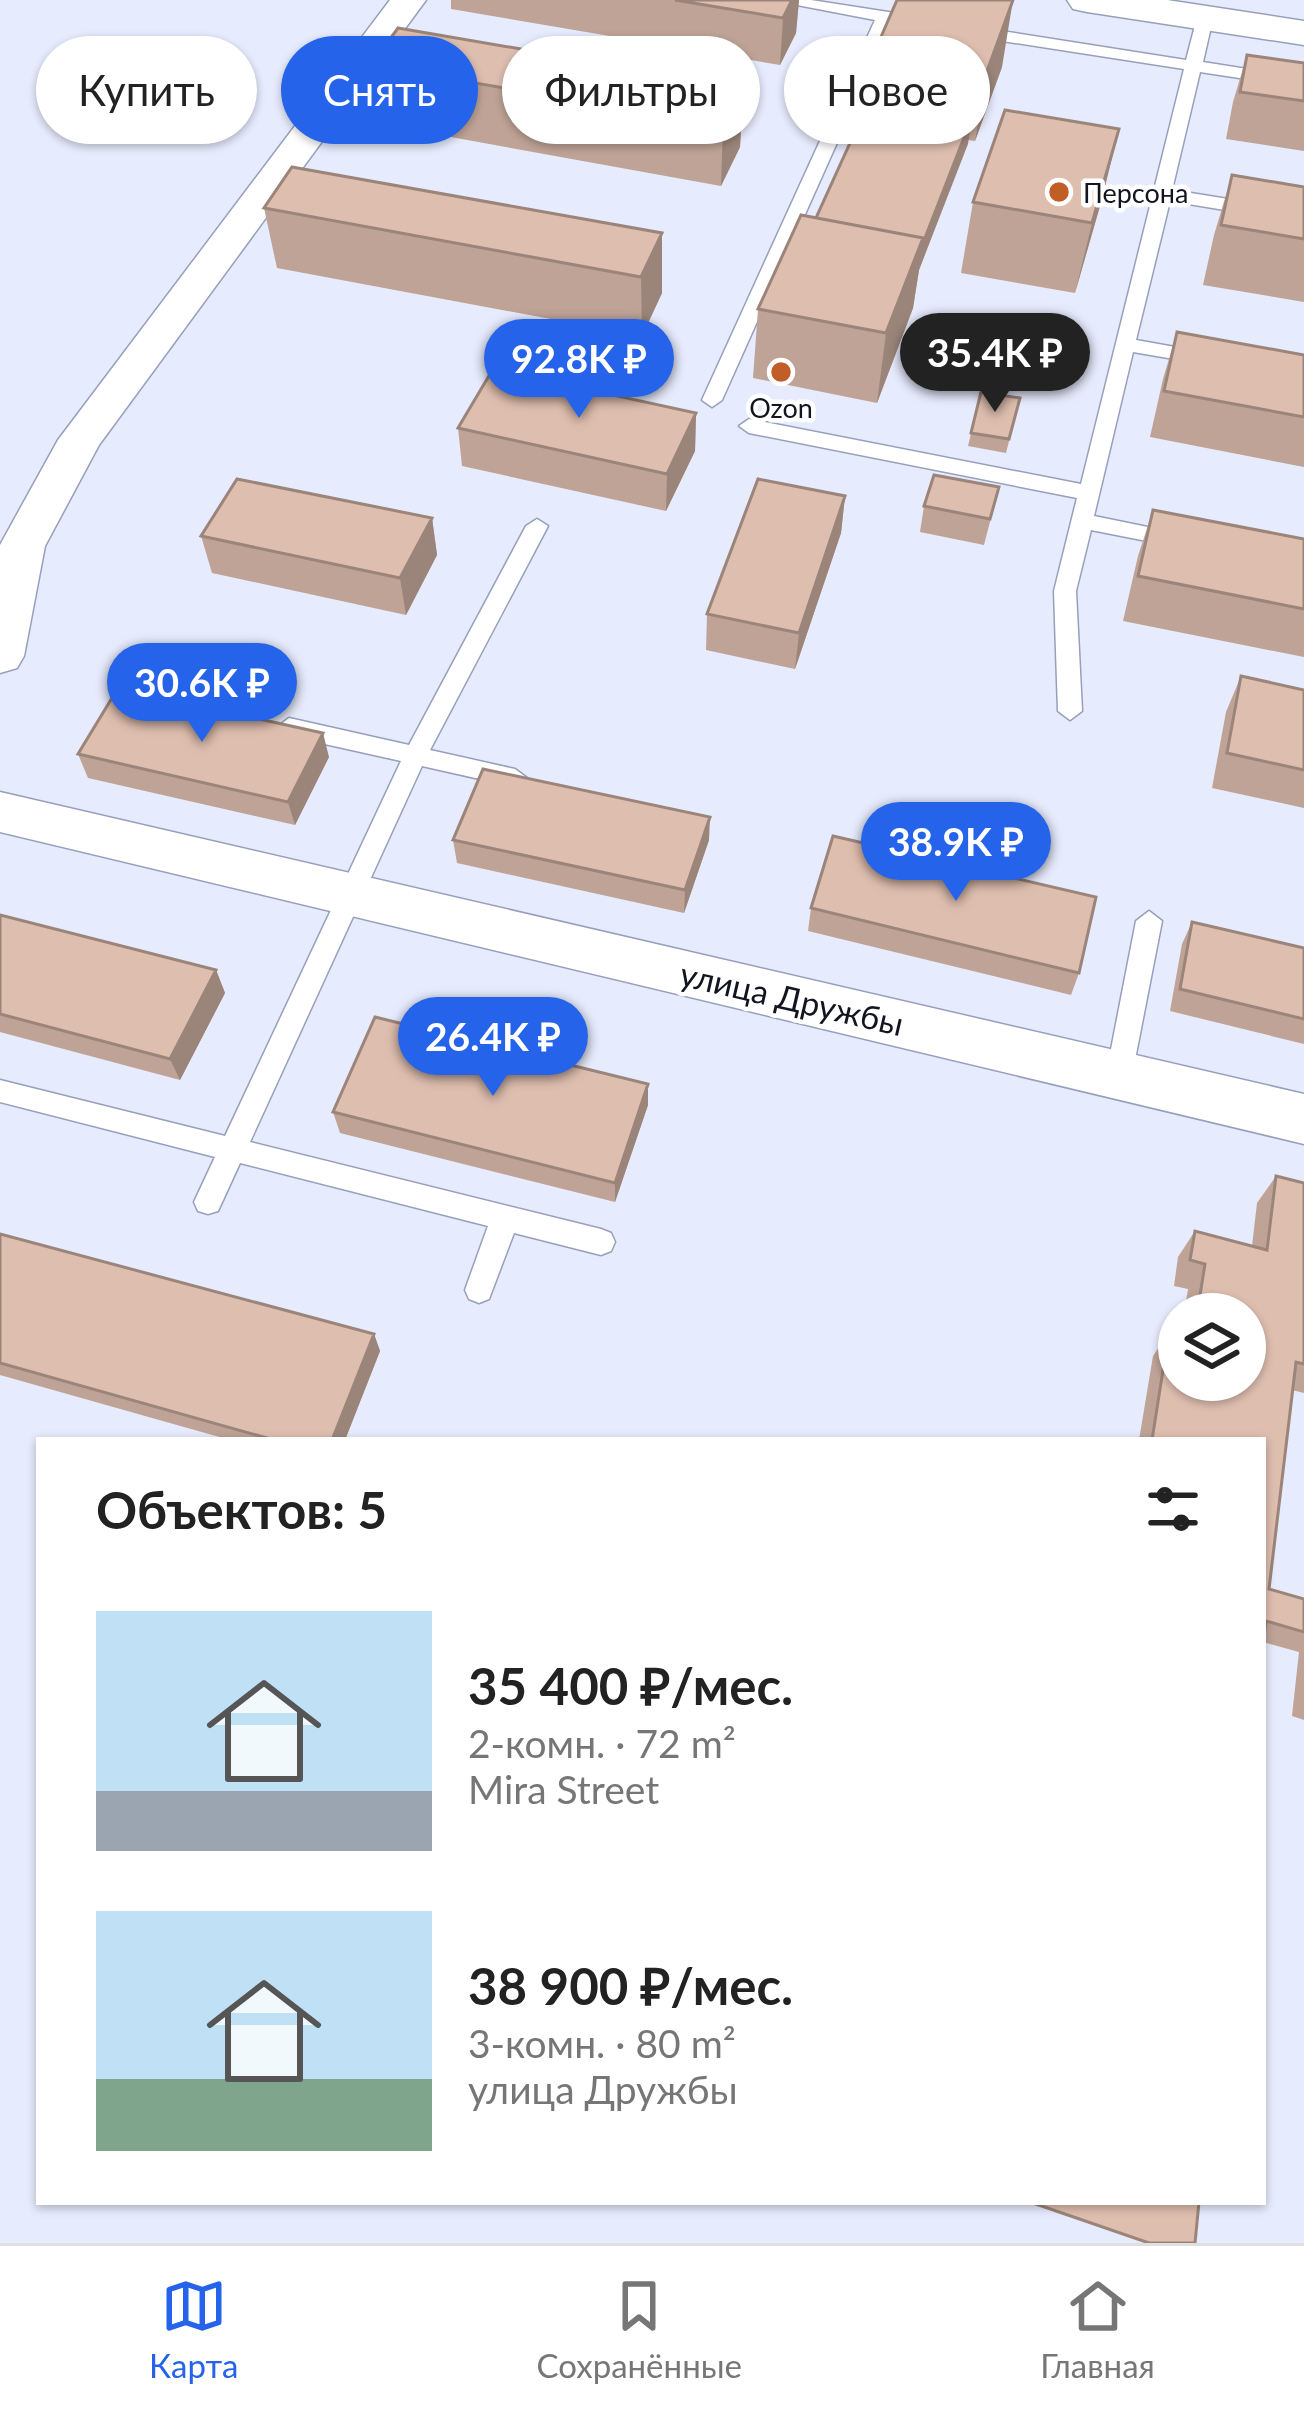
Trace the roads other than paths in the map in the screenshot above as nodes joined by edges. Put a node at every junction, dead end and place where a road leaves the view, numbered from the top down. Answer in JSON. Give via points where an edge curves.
{"nodes":[{"id":1,"x":409,"y":0,"type":"edge"},
{"id":2,"x":779,"y":0,"type":"edge"},
{"id":3,"x":1087,"y":0,"type":"edge"},
{"id":4,"x":885,"y":17,"type":"junction"},
{"id":5,"x":1205,"y":18,"type":"junction"},
{"id":6,"x":1304,"y":33,"type":"edge"},
{"id":7,"x":1193,"y":66,"type":"junction"},
{"id":8,"x":1304,"y":83,"type":"edge"},
{"id":9,"x":1162,"y":194,"type":"junction"},
{"id":10,"x":1304,"y":217,"type":"edge"},
{"id":11,"x":1125,"y":344,"type":"junction"},
{"id":12,"x":1237,"y":364,"type":"edge"},
{"id":13,"x":712,"y":400,"type":"dead end"},
{"id":14,"x":749,"y":426,"type":"dead end"},
{"id":15,"x":1088,"y":493,"type":"junction"},
{"id":16,"x":1081,"y":521,"type":"junction"},
{"id":17,"x":537,"y":526,"type":"dead end"},
{"id":18,"x":1192,"y":543,"type":"edge"},
{"id":19,"x":0,"y":656,"type":"edge"},
{"id":20,"x":162,"y":697,"type":"edge"},
{"id":21,"x":1070,"y":711,"type":"dead end"},
{"id":22,"x":415,"y":756,"type":"junction"},
{"id":23,"x":551,"y":786,"type":"edge"},
{"id":24,"x":0,"y":812,"type":"edge"},
{"id":25,"x":350,"y":894,"type":"junction"},
{"id":26,"x":1149,"y":920,"type":"dead end"},
{"id":27,"x":1119,"y":1075,"type":"junction"},
{"id":28,"x":0,"y":1090,"type":"edge"},
{"id":29,"x":1304,"y":1119,"type":"edge"},
{"id":30,"x":232,"y":1149,"type":"junction"},
{"id":31,"x":208,"y":1202,"type":"dead end"},
{"id":32,"x":506,"y":1216,"type":"junction"},
{"id":33,"x":601,"y":1242,"type":"dead end"},
{"id":34,"x":479,"y":1290,"type":"dead end"}],
"edges":[{"from":1,"to":19,"type":"street","via":[[80,440],[22,546]]},
{"from":2,"to":4,"type":"lane"},
{"from":3,"to":5,"type":"street"},
{"from":4,"to":7,"type":"lane"},
{"from":4,"to":13,"type":"lane"},
{"from":5,"to":6,"type":"street"},
{"from":5,"to":7,"type":"lane"},
{"from":7,"to":8,"type":"lane"},
{"from":7,"to":9,"type":"lane"},
{"from":9,"to":10,"type":"lane"},
{"from":9,"to":11,"type":"lane"},
{"from":11,"to":12,"type":"lane"},
{"from":11,"to":15,"type":"lane"},
{"from":14,"to":15,"type":"lane"},
{"from":15,"to":16,"type":"lane"},
{"from":16,"to":18,"type":"lane"},
{"from":16,"to":21,"type":"lane","via":[[1065,591]]},
{"from":17,"to":22,"type":"lane"},
{"from":20,"to":22,"type":"lane"},
{"from":22,"to":23,"type":"lane"},
{"from":22,"to":25,"type":"lane"},
{"from":24,"to":25,"type":"street","name":"улица Дружбы"},
{"from":25,"to":27,"type":"street","name":"улица Дружбы"},
{"from":25,"to":30,"type":"lane"},
{"from":26,"to":27,"type":"lane"},
{"from":27,"to":29,"type":"street","name":"улица Дружбы"},
{"from":28,"to":30,"type":"lane"},
{"from":30,"to":31,"type":"lane"},
{"from":30,"to":32,"type":"lane"},
{"from":32,"to":33,"type":"lane"},
{"from":32,"to":34,"type":"lane"}]}
